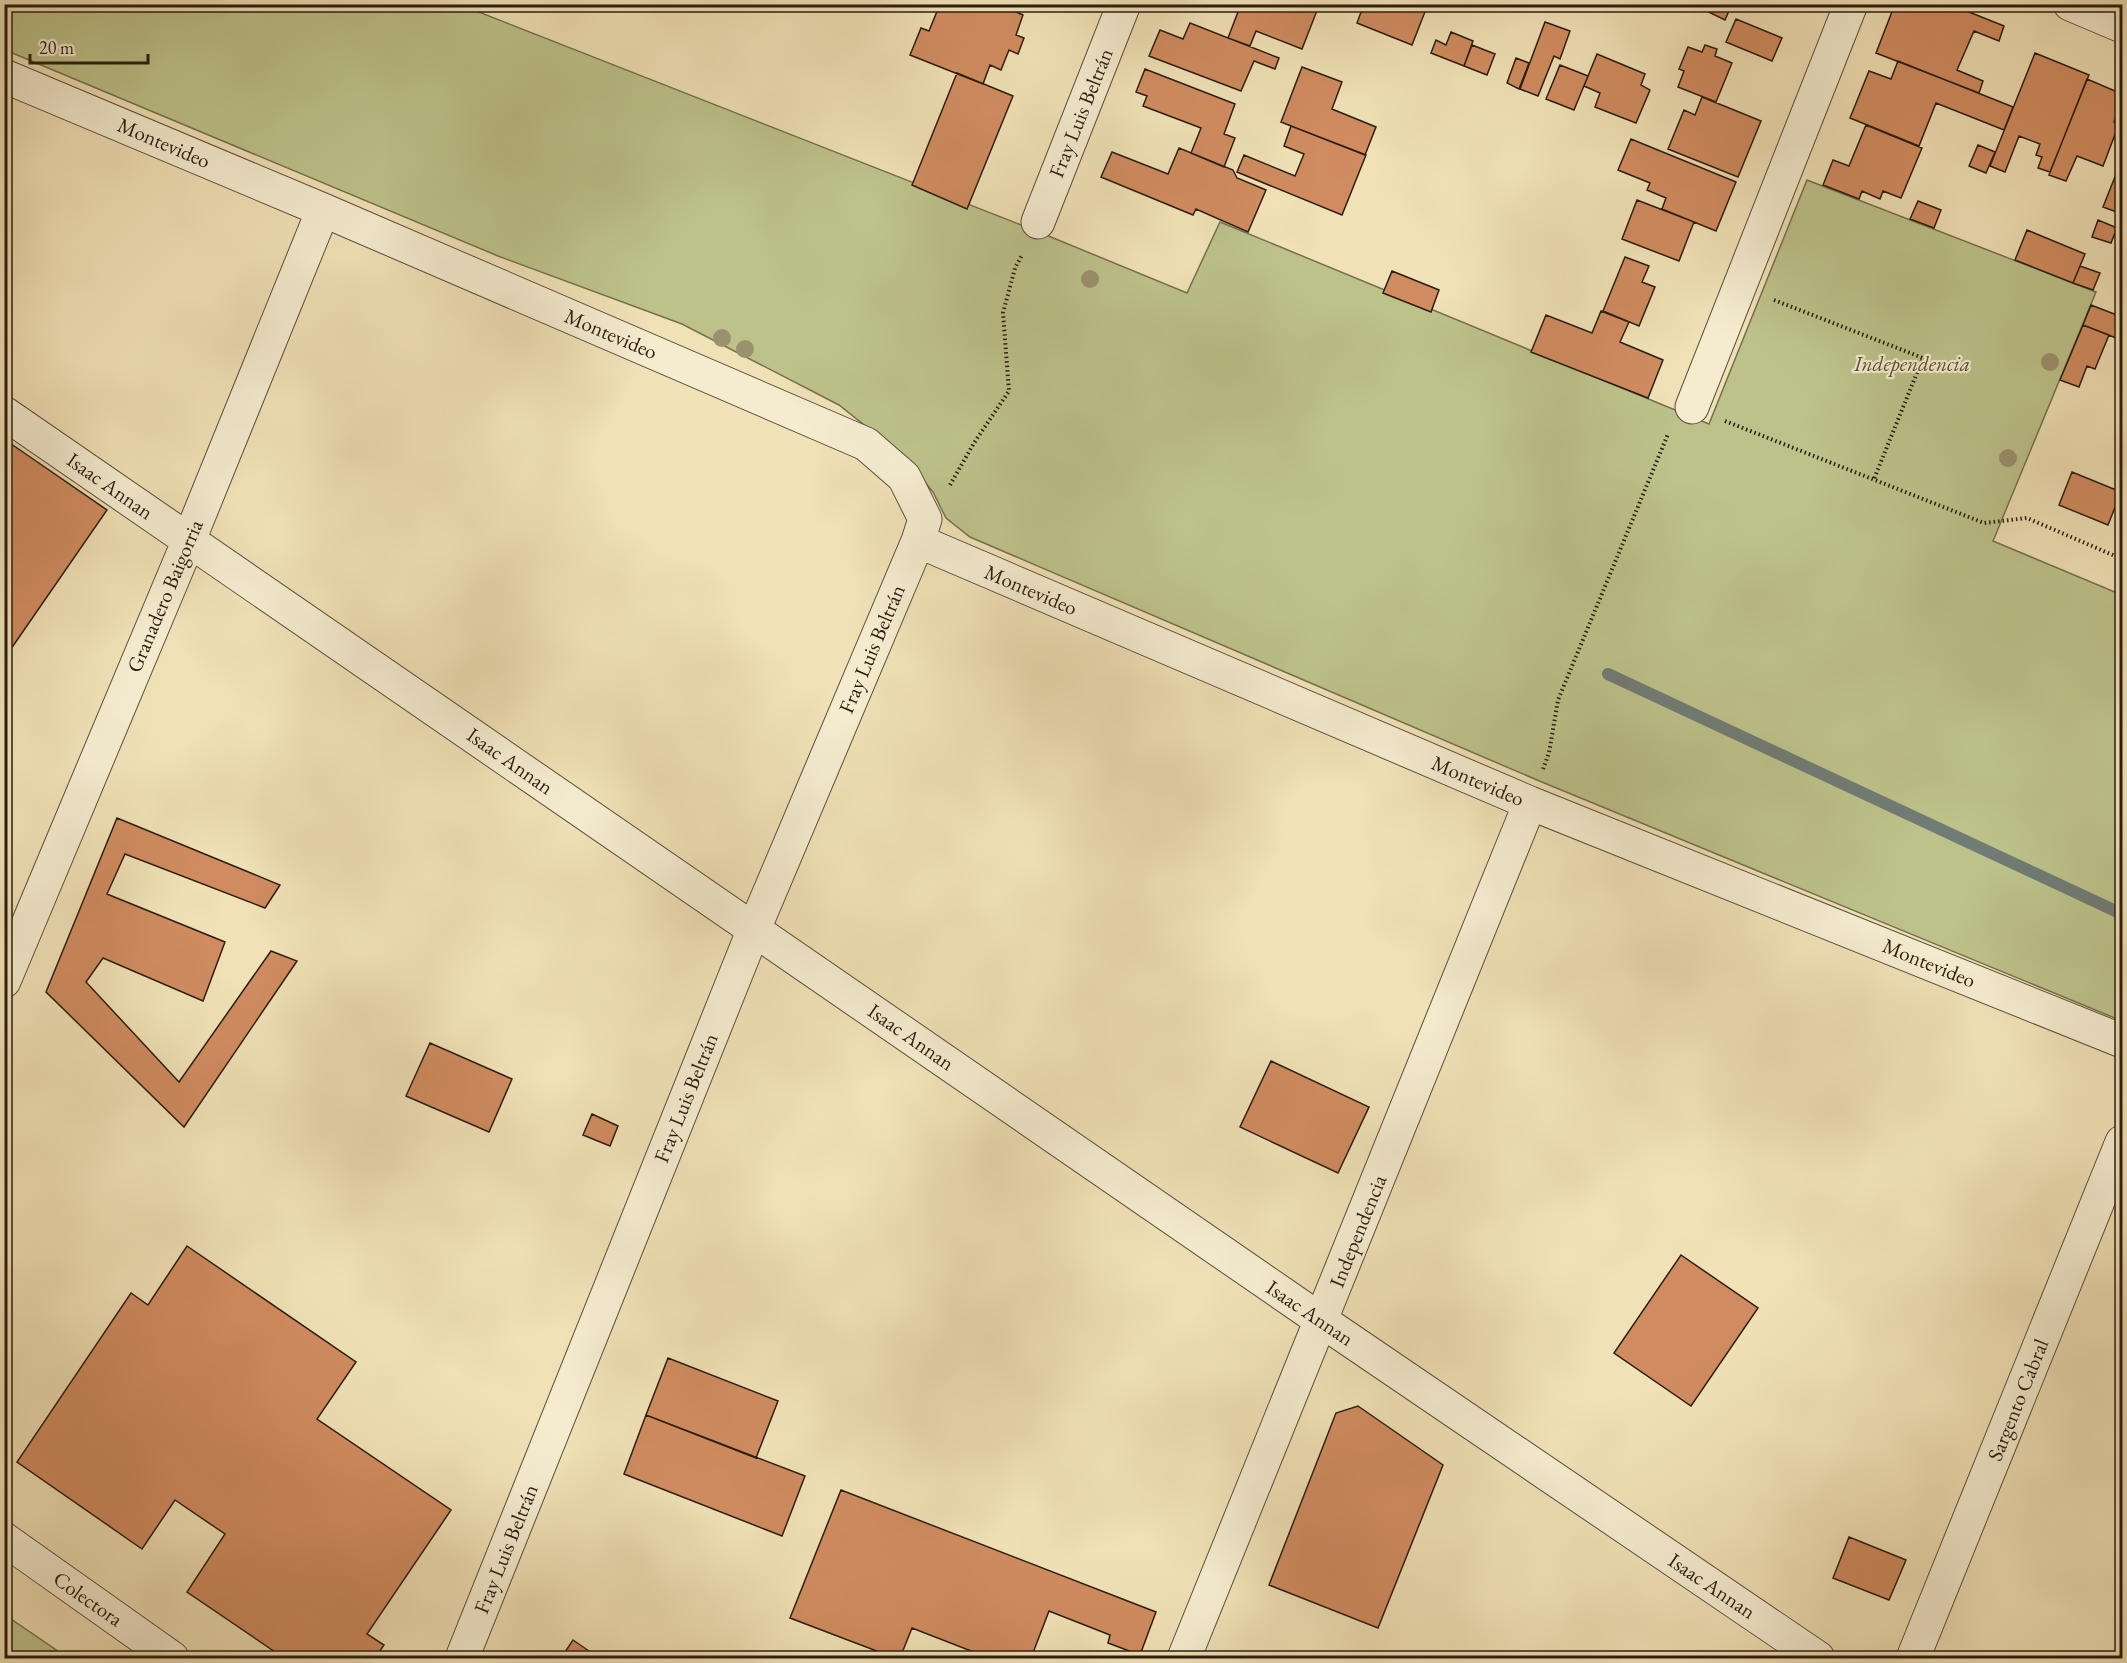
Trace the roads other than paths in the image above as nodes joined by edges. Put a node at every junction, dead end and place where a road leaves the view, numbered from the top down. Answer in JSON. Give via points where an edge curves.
{"nodes":[{"id":1,"x":1124,"y":4,"type":"edge"},
{"id":2,"x":1851,"y":4,"type":"edge"},
{"id":3,"x":2070,"y":4,"type":"edge"},
{"id":4,"x":2122,"y":26,"type":"edge"},
{"id":5,"x":4,"y":76,"type":"edge"},
{"id":6,"x":323,"y":210,"type":"junction"},
{"id":7,"x":1038,"y":222,"type":"road end"},
{"id":8,"x":1692,"y":407,"type":"road end"},
{"id":9,"x":4,"y":413,"type":"edge"},
{"id":10,"x":922,"y":530,"type":"junction"},
{"id":11,"x":189,"y":540,"type":"junction"},
{"id":12,"x":1530,"y":803,"type":"junction"},
{"id":13,"x":754,"y":929,"type":"junction"},
{"id":14,"x":4,"y":981,"type":"edge"},
{"id":15,"x":2122,"y":1041,"type":"edge"},
{"id":16,"x":2122,"y":1142,"type":"edge"},
{"id":17,"x":1322,"y":1321,"type":"junction"},
{"id":18,"x":4,"y":1539,"type":"edge"},
{"id":19,"x":172,"y":1659,"type":"edge"},
{"id":20,"x":462,"y":1659,"type":"edge"},
{"id":21,"x":1184,"y":1659,"type":"edge"},
{"id":22,"x":1818,"y":1659,"type":"edge"},
{"id":23,"x":1913,"y":1659,"type":"edge"}],
"edges":[{"from":1,"to":7,"type":"street","name":"Fray Luis Beltrán"},
{"from":2,"to":8,"type":"street"},
{"from":3,"to":4,"type":"street"},
{"from":5,"to":6,"type":"street","name":"Montevideo"},
{"from":6,"to":10,"type":"street","name":"Montevideo","via":[[866,444],[904,477]]},
{"from":6,"to":11,"type":"street","name":"Granadero Baigorria"},
{"from":9,"to":11,"type":"street","name":"Isaac Annan"},
{"from":10,"to":12,"type":"street","name":"Montevideo"},
{"from":10,"to":13,"type":"street","name":"Fray Luis Beltrán"},
{"from":11,"to":13,"type":"street","name":"Isaac Annan"},
{"from":11,"to":14,"type":"street","name":"Granadero Baigorria"},
{"from":12,"to":15,"type":"street","name":"Montevideo"},
{"from":12,"to":17,"type":"street","name":"Independencia"},
{"from":13,"to":17,"type":"street","name":"Isaac Annan"},
{"from":13,"to":20,"type":"street","name":"Fray Luis Beltrán"},
{"from":16,"to":23,"type":"street","name":"Sargento Cabral"},
{"from":17,"to":21,"type":"street","name":"Independencia"},
{"from":17,"to":22,"type":"street","name":"Isaac Annan"},
{"from":18,"to":19,"type":"street","name":"Colectora"}]}
